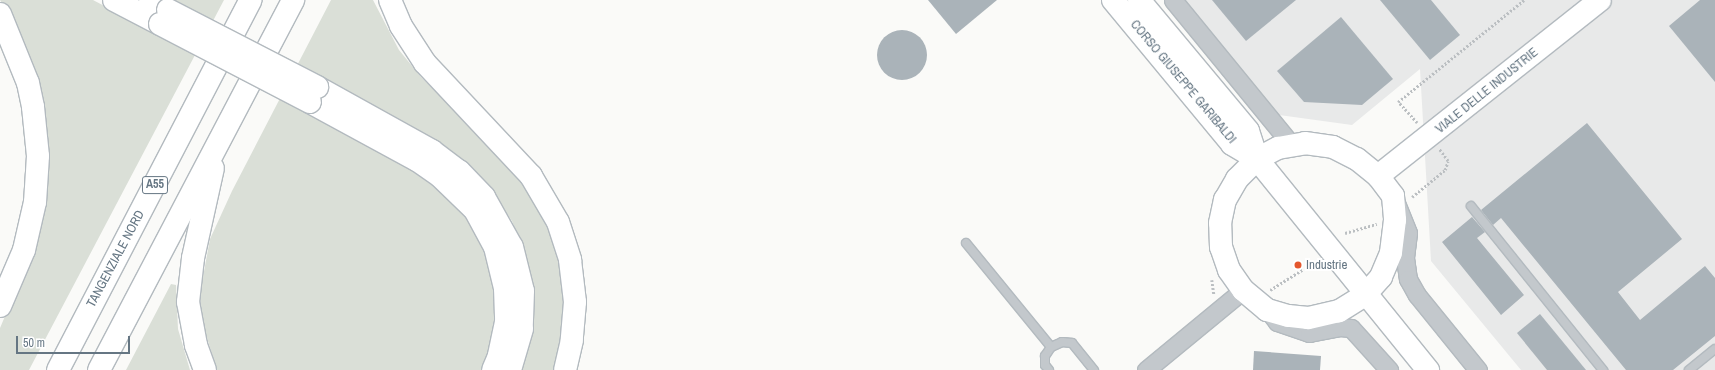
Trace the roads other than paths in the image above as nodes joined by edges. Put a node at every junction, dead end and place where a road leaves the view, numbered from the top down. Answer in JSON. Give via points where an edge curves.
{"nodes":[{"id":1,"x":114,"y":0,"type":"edge"},
{"id":2,"x":251,"y":0,"type":"edge"},
{"id":3,"x":293,"y":0,"type":"edge"},
{"id":4,"x":390,"y":0,"type":"edge"},
{"id":5,"x":1113,"y":0,"type":"edge"},
{"id":6,"x":1139,"y":0,"type":"edge"},
{"id":7,"x":1173,"y":0,"type":"edge"},
{"id":8,"x":1597,"y":2,"type":"edge"},
{"id":9,"x":160,"y":11,"type":"edge"},
{"id":10,"x":0,"y":14,"type":"edge"},
{"id":11,"x":314,"y":95,"type":"junction"},
{"id":12,"x":218,"y":144,"type":"junction"},
{"id":13,"x":1291,"y":144,"type":"junction"},
{"id":14,"x":1257,"y":159,"type":"junction"},
{"id":15,"x":1378,"y":176,"type":"junction"},
{"id":16,"x":1392,"y":196,"type":"junction"},
{"id":17,"x":1471,"y":206,"type":"dead end"},
{"id":18,"x":966,"y":243,"type":"dead end"},
{"id":19,"x":1365,"y":295,"type":"junction"},
{"id":20,"x":1255,"y":300,"type":"junction"},
{"id":21,"x":0,"y":306,"type":"edge"},
{"id":22,"x":1051,"y":346,"type":"junction"},
{"id":23,"x":1715,"y":349,"type":"edge"},
{"id":24,"x":58,"y":370,"type":"edge"},
{"id":25,"x":99,"y":370,"type":"edge"},
{"id":26,"x":205,"y":370,"type":"edge"},
{"id":27,"x":493,"y":370,"type":"edge"},
{"id":28,"x":510,"y":370,"type":"edge"},
{"id":29,"x":565,"y":370,"type":"edge"},
{"id":30,"x":1050,"y":370,"type":"edge"},
{"id":31,"x":1094,"y":370,"type":"edge"},
{"id":32,"x":1146,"y":370,"type":"edge"},
{"id":33,"x":1389,"y":370,"type":"edge"},
{"id":34,"x":1428,"y":370,"type":"edge"},
{"id":35,"x":1478,"y":370,"type":"edge"},
{"id":36,"x":1603,"y":370,"type":"edge"},
{"id":37,"x":1689,"y":370,"type":"edge"}],
"edges":[{"from":1,"to":9,"type":"main road"},
{"from":2,"to":24,"type":"main road","name":"TANGENZIALE NORD","number":"A55"},
{"from":3,"to":12,"type":"main road","number":"A55"},
{"from":4,"to":29,"type":"main road","via":[[401,26],[425,63],[531,176],[558,222],[570,260],[575,302],[572,340]]},
{"from":5,"to":14,"type":"main road","name":"CORSO GIUSEPPE GARIBALDI","via":[[1232,144]]},
{"from":6,"to":14,"type":"main road","name":"CORSO GIUSEPPE GARIBALDI","via":[[1248,131]]},
{"from":7,"to":13,"type":"street"},
{"from":8,"to":15,"type":"main road","name":"VIALE DELLE INDUSTRIE"},
{"from":9,"to":11,"type":"main road","bridge":true},
{"from":10,"to":21,"type":"main road","via":[[28,83],[38,156],[35,202],[24,250]]},
{"from":11,"to":27,"type":"main road","via":[[417,160],[445,180],[475,210],[495,247],[505,288],[506,322]]},
{"from":11,"to":28,"type":"main road","via":[[432,151],[459,171],[484,197],[512,247],[523,291],[522,329]]},
{"from":12,"to":25,"type":"main road","number":"A55"},
{"from":12,"to":26,"type":"main road","via":[[193,258],[188,302],[196,345]]},
{"from":13,"to":14,"type":"main road"},
{"from":13,"to":15,"type":"main road","via":[[1333,147],[1357,159]]},
{"from":14,"to":19,"type":"main road","name":"CORSO GIUSEPPE GARIBALDI"},
{"from":14,"to":20,"type":"main road","via":[[1237,179],[1225,200],[1220,224],[1221,248],[1229,270]]},
{"from":15,"to":16,"type":"main road"},
{"from":16,"to":19,"type":"main road","via":[[1395,220],[1391,253],[1381,277]]},
{"from":16,"to":35,"type":"street","via":[[1404,218],[1408,233],[1405,258],[1408,279],[1417,295]]},
{"from":17,"to":36,"type":"lane"},
{"from":18,"to":22,"type":"lane"},
{"from":19,"to":20,"type":"main road","via":[[1339,311],[1308,318],[1288,316]]},
{"from":19,"to":34,"type":"main road","name":"CORSO GIUSEPPE GARIBALDI"},
{"from":20,"to":32,"type":"street","via":[[1224,306]]},
{"from":20,"to":33,"type":"street","via":[[1277,322],[1309,333],[1340,327],[1351,328]]},
{"from":22,"to":30,"type":"lane","via":[[1045,356],[1045,364]]},
{"from":22,"to":31,"type":"lane","via":[[1062,342],[1072,343]]},
{"from":23,"to":37,"type":"lane"}]}
